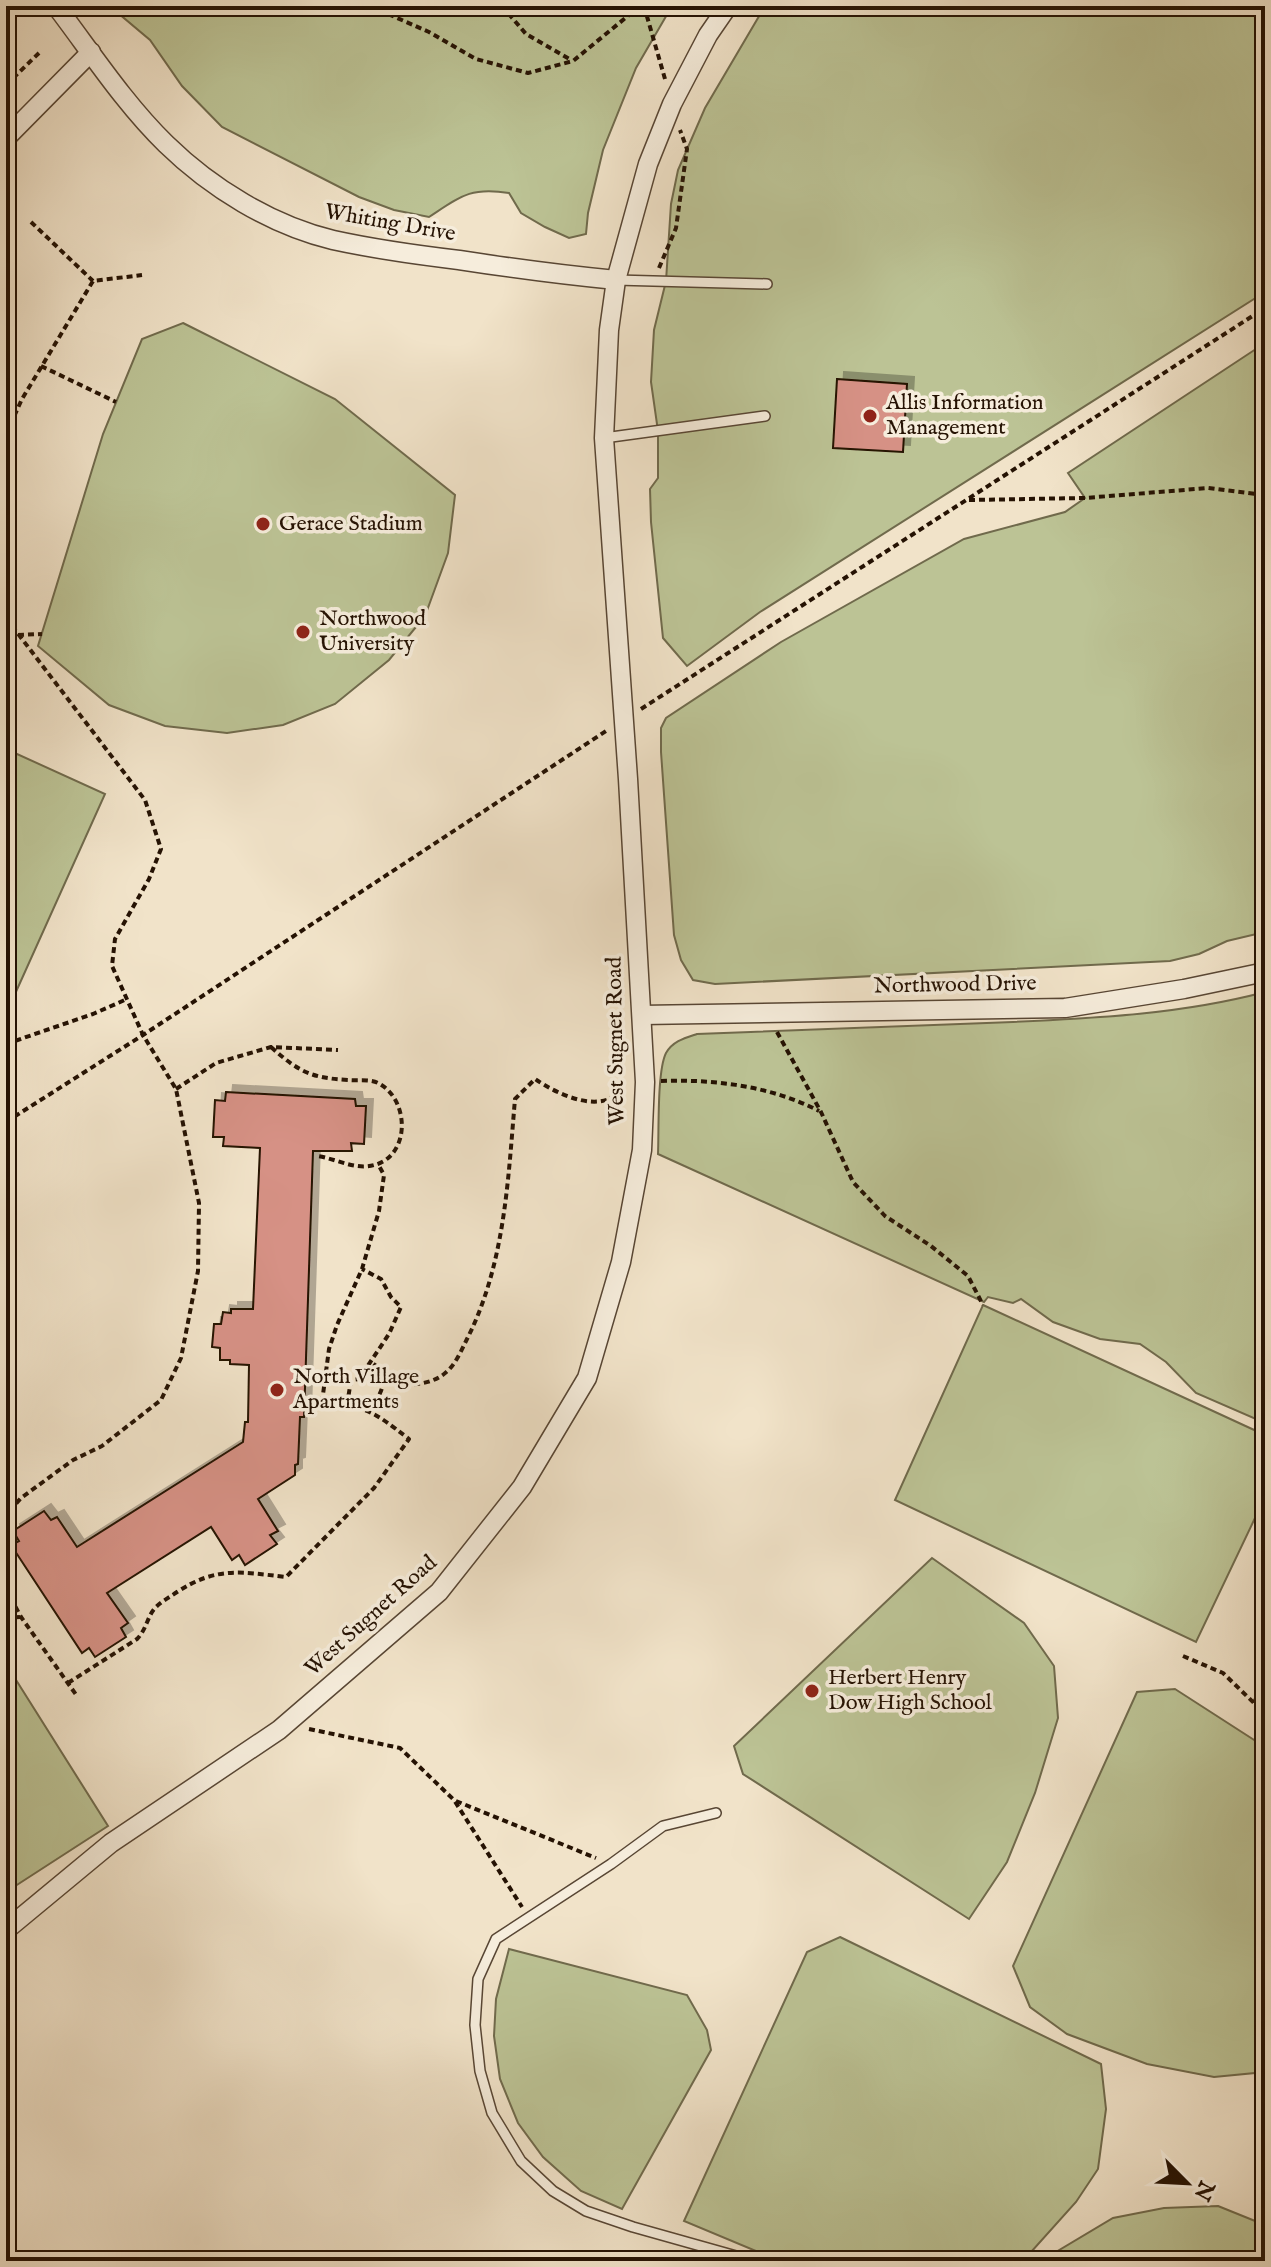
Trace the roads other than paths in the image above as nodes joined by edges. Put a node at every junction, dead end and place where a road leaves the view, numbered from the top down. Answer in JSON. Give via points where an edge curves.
{"nodes":[{"id":1,"x":56,"y":6,"type":"edge"},
{"id":2,"x":728,"y":6,"type":"edge"},
{"id":3,"x":91,"y":52,"type":"junction"},
{"id":4,"x":6,"y":138,"type":"edge"},
{"id":5,"x":616,"y":280,"type":"junction"},
{"id":6,"x":767,"y":284,"type":"dead end"},
{"id":7,"x":765,"y":416,"type":"dead end"},
{"id":8,"x":604,"y":438,"type":"junction"},
{"id":9,"x":1265,"y":972,"type":"edge"},
{"id":10,"x":642,"y":1015,"type":"junction"},
{"id":11,"x":716,"y":1813,"type":"dead end"},
{"id":12,"x":6,"y":1930,"type":"edge"},
{"id":13,"x":754,"y":2261,"type":"edge"}],
"edges":[{"from":1,"to":3,"type":"street","name":"Whiting Drive"},
{"from":2,"to":5,"type":"street","name":"West Sugnet Road","via":[[672,104],[648,164]]},
{"from":3,"to":4,"type":"street"},
{"from":3,"to":5,"type":"street","name":"Whiting Drive","via":[[167,145],[220,188],[272,218],[359,245]]},
{"from":5,"to":6,"type":"lane"},
{"from":5,"to":8,"type":"street","name":"West Sugnet Road"},
{"from":7,"to":8,"type":"lane"},
{"from":8,"to":10,"type":"street","name":"West Sugnet Road"},
{"from":9,"to":10,"type":"street","name":"Northwood Drive","via":[[1065,1008]]},
{"from":10,"to":12,"type":"street","name":"West Sugnet Road","via":[[642,1150],[621,1262],[587,1378],[522,1487],[439,1592],[279,1730],[111,1843]]},
{"from":11,"to":13,"type":"lane","via":[[663,1826],[496,1939],[478,1979],[475,2025],[492,2113],[521,2161],[553,2191],[586,2211]]}]}
